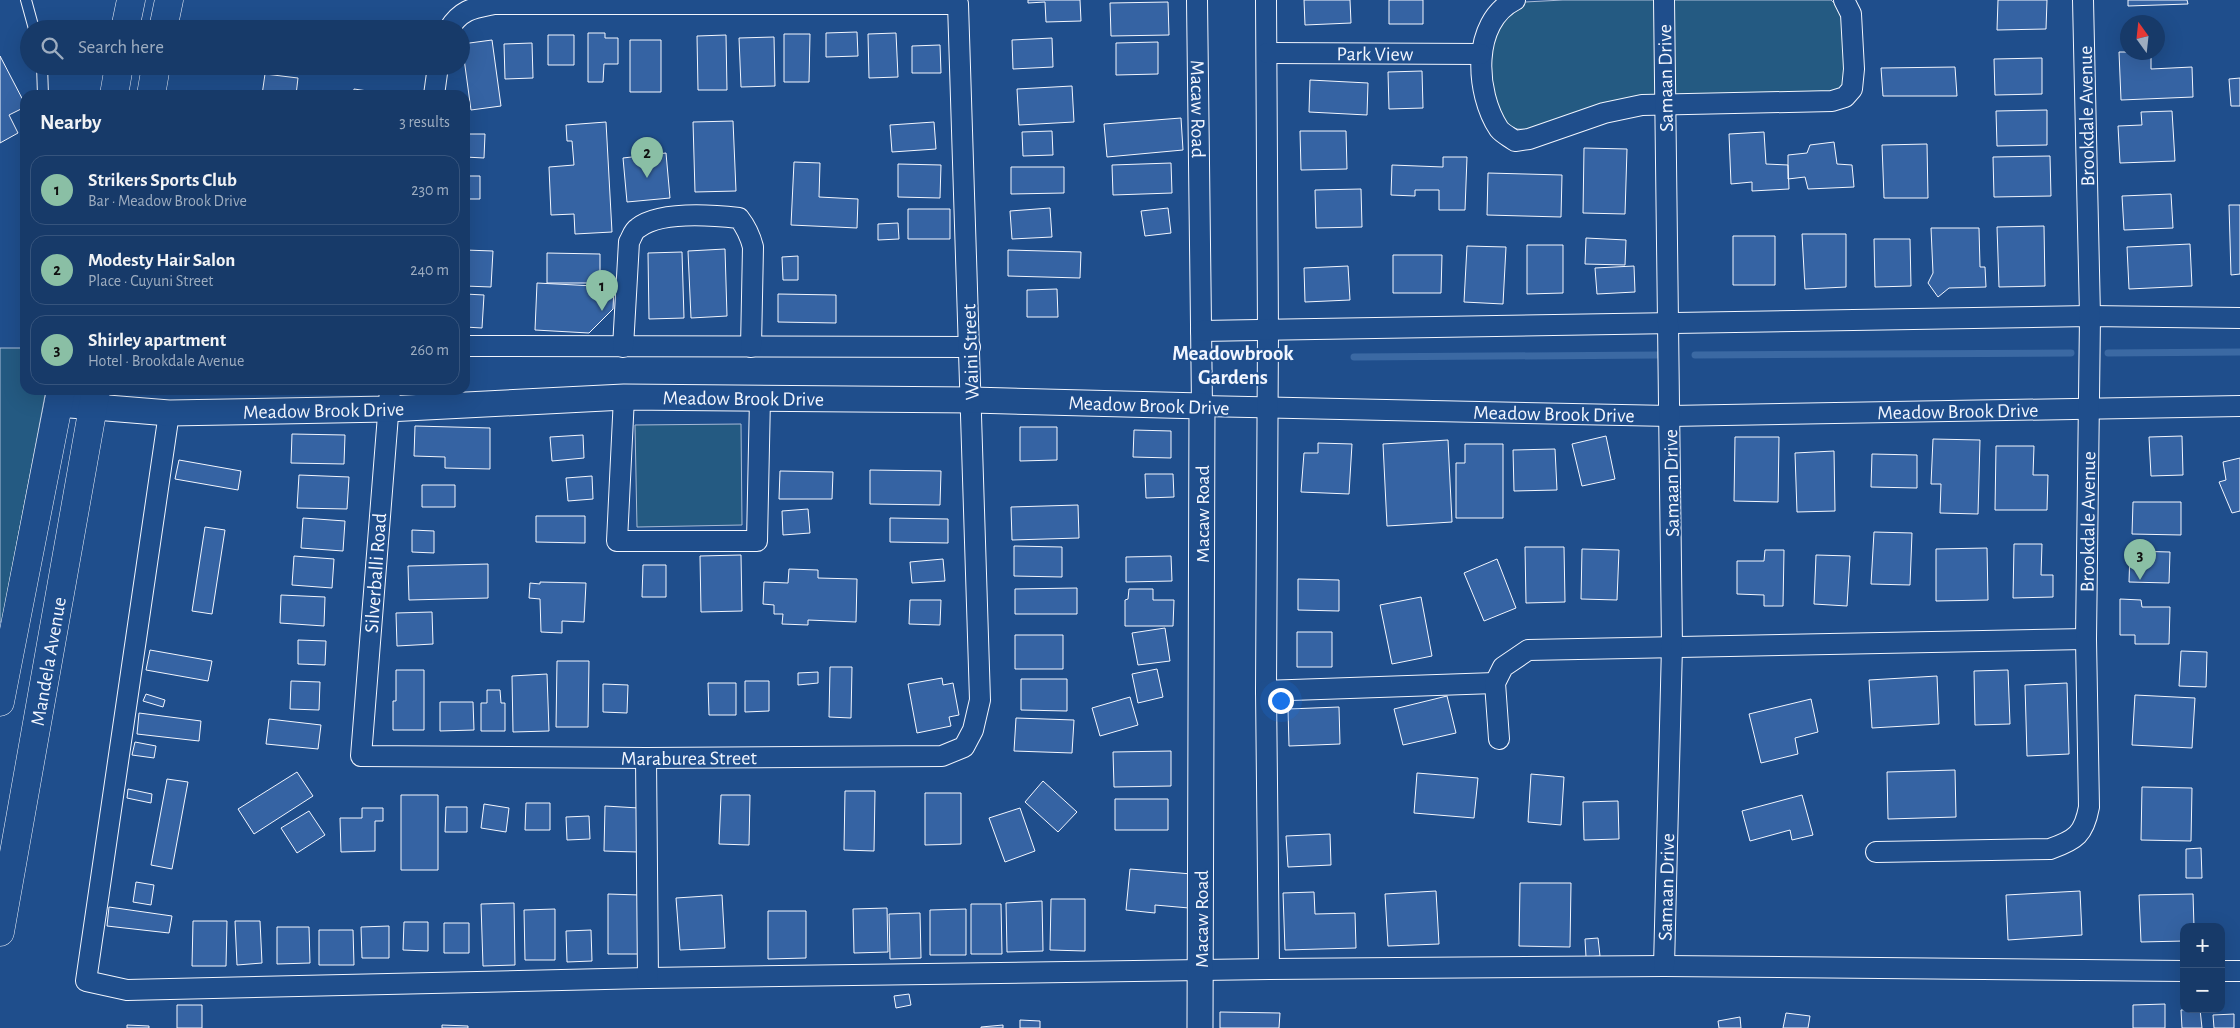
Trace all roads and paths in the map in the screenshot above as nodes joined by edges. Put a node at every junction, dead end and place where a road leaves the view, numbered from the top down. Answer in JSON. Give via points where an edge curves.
{"nodes":[{"id":1,"x":26,"y":0,"type":"edge"},
{"id":2,"x":130,"y":0,"type":"edge"},
{"id":3,"x":169,"y":0,"type":"edge"},
{"id":4,"x":1197,"y":0,"type":"edge"},
{"id":5,"x":1266,"y":0,"type":"edge"},
{"id":6,"x":1515,"y":0,"type":"edge"},
{"id":7,"x":1664,"y":0,"type":"edge"},
{"id":8,"x":1844,"y":0,"type":"edge"},
{"id":9,"x":2083,"y":0,"type":"edge"},
{"id":10,"x":749,"y":3,"type":"edge"},
{"id":11,"x":32,"y":20,"type":"edge"},
{"id":12,"x":127,"y":20,"type":"edge"},
{"id":13,"x":165,"y":20,"type":"edge"},
{"id":14,"x":456,"y":20,"type":"edge"},
{"id":15,"x":1267,"y":53,"type":"junction"},
{"id":16,"x":1481,"y":54,"type":"junction"},
{"id":17,"x":42,"y":75,"type":"edge"},
{"id":18,"x":117,"y":75,"type":"edge"},
{"id":19,"x":154,"y":75,"type":"edge"},
{"id":20,"x":437,"y":75,"type":"edge"},
{"id":21,"x":43,"y":90,"type":"edge"},
{"id":22,"x":115,"y":90,"type":"edge"},
{"id":23,"x":152,"y":90,"type":"edge"},
{"id":24,"x":435,"y":90,"type":"edge"},
{"id":25,"x":1666,"y":105,"type":"junction"},
{"id":26,"x":2090,"y":316,"type":"junction"},
{"id":27,"x":2240,"y":318,"type":"edge"},
{"id":28,"x":1668,"y":324,"type":"junction"},
{"id":29,"x":1201,"y":331,"type":"junction"},
{"id":30,"x":1268,"y":331,"type":"junction"},
{"id":31,"x":470,"y":346,"type":"edge"},
{"id":32,"x":622,"y":347,"type":"junction"},
{"id":33,"x":751,"y":347,"type":"junction"},
{"id":34,"x":970,"y":347,"type":"junction"},
{"id":35,"x":60,"y":397,"type":"edge"},
{"id":36,"x":624,"y":397,"type":"junction"},
{"id":37,"x":760,"y":398,"type":"junction"},
{"id":38,"x":94,"y":399,"type":"edge"},
{"id":39,"x":389,"y":400,"type":"edge"},
{"id":40,"x":972,"y":400,"type":"junction"},
{"id":41,"x":1202,"y":406,"type":"junction"},
{"id":42,"x":2240,"y":406,"type":"edge"},
{"id":43,"x":2088,"y":408,"type":"junction"},
{"id":44,"x":1267,"y":409,"type":"junction"},
{"id":45,"x":169,"y":413,"type":"junction"},
{"id":46,"x":1670,"y":416,"type":"junction"},
{"id":47,"x":2086,"y":640,"type":"junction"},
{"id":48,"x":1672,"y":646,"type":"junction"},
{"id":49,"x":1495,"y":684,"type":"junction"},
{"id":50,"x":1266,"y":691,"type":"junction"},
{"id":51,"x":980,"y":700,"type":"joint"},
{"id":52,"x":0,"y":702,"type":"edge"},
{"id":53,"x":1499,"y":739,"type":"dead end"},
{"id":54,"x":361,"y":756,"type":"joint"},
{"id":55,"x":646,"y":758,"type":"junction"},
{"id":56,"x":1876,"y":852,"type":"dead end"},
{"id":57,"x":0,"y":932,"type":"edge"},
{"id":58,"x":1664,"y":966,"type":"junction"},
{"id":59,"x":1269,"y":969,"type":"junction"},
{"id":60,"x":1202,"y":971,"type":"junction"},
{"id":61,"x":2180,"y":971,"type":"edge"},
{"id":62,"x":2225,"y":971,"type":"edge"},
{"id":63,"x":2240,"y":972,"type":"edge"},
{"id":64,"x":648,"y":978,"type":"junction"},
{"id":65,"x":1200,"y":1028,"type":"edge"}],
"edges":[{"from":1,"to":11,"type":"lane"},
{"from":2,"to":12,"type":"main road"},
{"from":3,"to":13,"type":"main road"},
{"from":4,"to":29,"type":"street","name":"Macaw Road"},
{"from":5,"to":15,"type":"street"},
{"from":6,"to":16,"type":"street","via":[[1502,6],[1488,31]]},
{"from":7,"to":25,"type":"street","name":"Samaan Drive"},
{"from":8,"to":25,"type":"street","via":[[1851,14],[1854,69],[1852,88],[1845,97],[1832,101]]},
{"from":9,"to":26,"type":"street","name":"Brookdale Avenue"},
{"from":10,"to":14,"type":"street","via":[[494,4],[470,8]]},
{"from":10,"to":34,"type":"street","name":"Waini Street","via":[[958,4]]},
{"from":15,"to":16,"type":"street","name":"Park View"},
{"from":15,"to":30,"type":"street"},
{"from":16,"to":25,"type":"street","via":[[1488,105],[1500,130],[1515,141],[1604,113],[1642,105]]},
{"from":17,"to":21,"type":"lane"},
{"from":18,"to":22,"type":"main road"},
{"from":19,"to":23,"type":"main road"},
{"from":20,"to":24,"type":"street"},
{"from":25,"to":28,"type":"street","name":"Samaan Drive"},
{"from":26,"to":27,"type":"street"},
{"from":26,"to":28,"type":"street"},
{"from":26,"to":43,"type":"street","name":"Brookdale Avenue"},
{"from":28,"to":30,"type":"street"},
{"from":28,"to":46,"type":"street","name":"Samaan Drive"},
{"from":29,"to":30,"type":"street"},
{"from":29,"to":41,"type":"street","name":"Macaw Road"},
{"from":30,"to":44,"type":"street"},
{"from":31,"to":32,"type":"street"},
{"from":32,"to":33,"type":"street"},
{"from":32,"to":33,"type":"street","via":[[629,242],[635,230],[650,221],[669,217],[739,218],[744,225],[752,246]]},
{"from":33,"to":34,"type":"street"},
{"from":34,"to":40,"type":"street","name":"Waini Street"},
{"from":35,"to":38,"type":"street","name":"Meadow Brook Drive"},
{"from":35,"to":52,"type":"main road","name":"Mandela Avenue"},
{"from":36,"to":37,"type":"street","name":"Meadow Brook Drive"},
{"from":36,"to":37,"type":"street","via":[[617,541],[756,541]]},
{"from":36,"to":39,"type":"street","name":"Meadow Brook Drive"},
{"from":37,"to":40,"type":"street","name":"Meadow Brook Drive"},
{"from":38,"to":45,"type":"street","name":"Meadow Brook Drive"},
{"from":38,"to":57,"type":"main road","name":"Mandela Avenue"},
{"from":39,"to":45,"type":"street","name":"Meadow Brook Drive"},
{"from":39,"to":54,"type":"street","name":"Silverballi Road"},
{"from":40,"to":41,"type":"street","name":"Meadow Brook Drive"},
{"from":40,"to":51,"type":"street","name":"Waini Street"},
{"from":41,"to":44,"type":"street","name":"Meadow Brook Drive"},
{"from":41,"to":60,"type":"street","name":"Macaw Road"},
{"from":42,"to":43,"type":"street","name":"Meadow Brook Drive"},
{"from":43,"to":46,"type":"street","name":"Meadow Brook Drive"},
{"from":43,"to":47,"type":"street","name":"Brookdale Avenue"},
{"from":44,"to":46,"type":"street","name":"Meadow Brook Drive"},
{"from":44,"to":50,"type":"street"},
{"from":45,"to":64,"type":"street","via":[[86,981],[127,990]]},
{"from":46,"to":48,"type":"street","name":"Samaan Drive"},
{"from":47,"to":48,"type":"street"},
{"from":47,"to":56,"type":"street","name":"Brookdale Avenue","via":[[2089,807],[2082,832],[2050,849]]},
{"from":48,"to":49,"type":"street","via":[[1528,650],[1503,667]]},
{"from":48,"to":58,"type":"street","name":"Samaan Drive"},
{"from":49,"to":50,"type":"street"},
{"from":49,"to":53,"type":"street"},
{"from":50,"to":59,"type":"street"},
{"from":51,"to":55,"type":"street","name":"Maraburea Street","via":[[973,730],[964,747],[942,756]]},
{"from":54,"to":55,"type":"street","name":"Maraburea Street"},
{"from":55,"to":64,"type":"street"},
{"from":58,"to":59,"type":"street"},
{"from":58,"to":61,"type":"street"},
{"from":59,"to":60,"type":"street"},
{"from":60,"to":64,"type":"street"},
{"from":60,"to":65,"type":"street","name":"Macaw Road"},
{"from":62,"to":63,"type":"street"}]}
